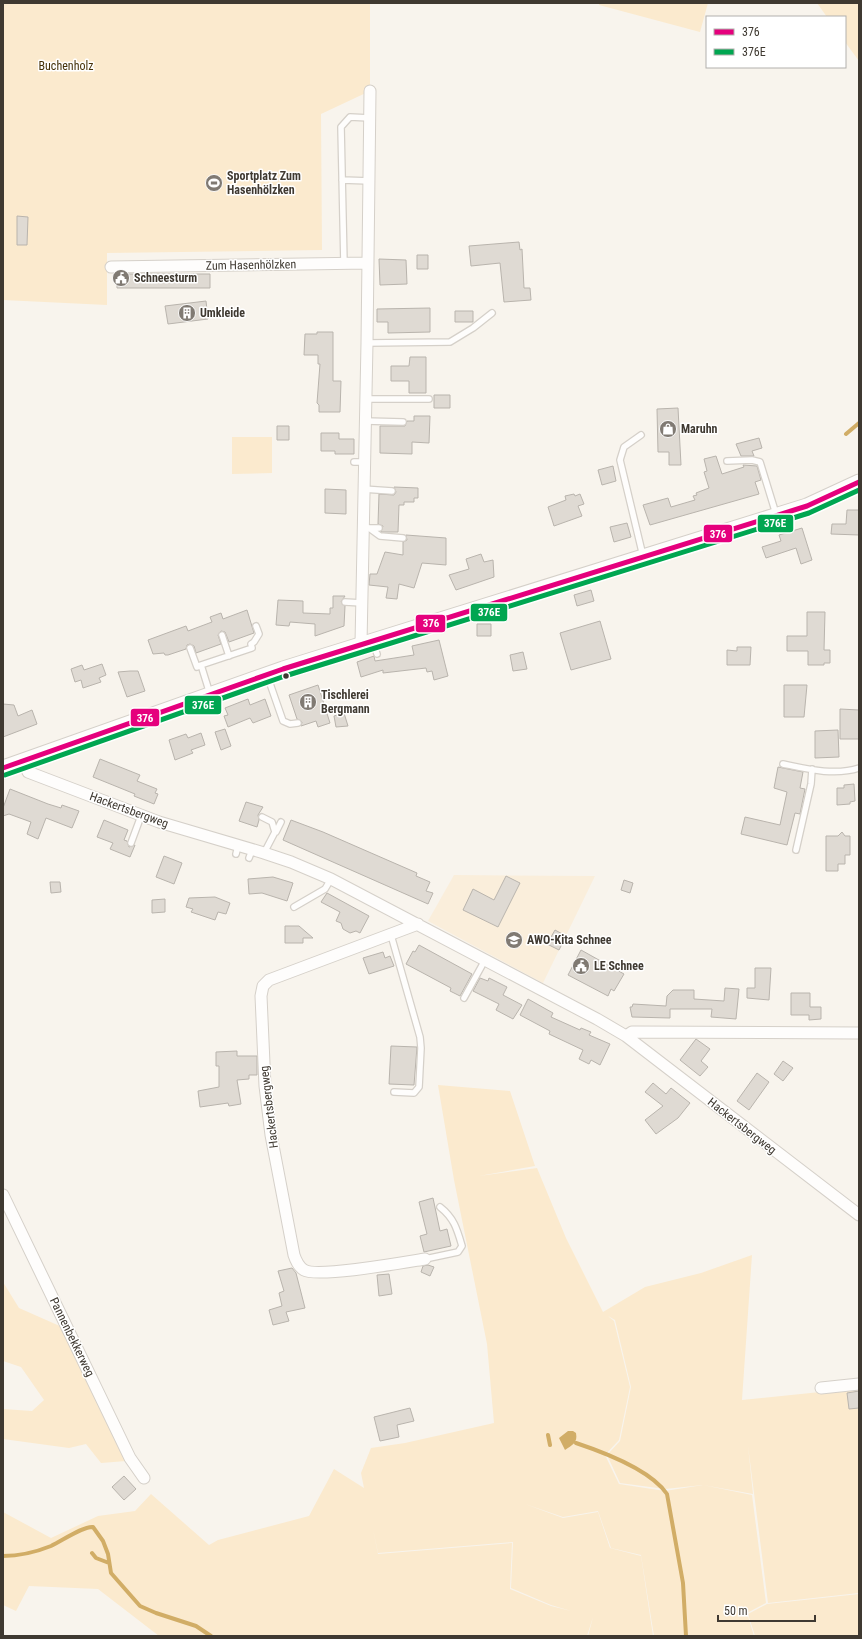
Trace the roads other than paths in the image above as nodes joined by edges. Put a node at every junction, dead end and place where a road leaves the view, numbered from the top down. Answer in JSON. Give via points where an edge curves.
{"nodes":[{"id":1,"x":370,"y":91,"type":"dead end"},
{"id":2,"x":370,"y":118,"type":"junction"},
{"id":3,"x":342,"y":180,"type":"junction"},
{"id":4,"x":370,"y":181,"type":"junction"},
{"id":5,"x":368,"y":263,"type":"junction"},
{"id":6,"x":344,"y":264,"type":"junction"},
{"id":7,"x":111,"y":267,"type":"dead end"},
{"id":8,"x":492,"y":313,"type":"dead end"},
{"id":9,"x":367,"y":343,"type":"junction"},
{"id":10,"x":366,"y":399,"type":"junction"},
{"id":11,"x":429,"y":399,"type":"dead end"},
{"id":12,"x":365,"y":421,"type":"junction"},
{"id":13,"x":404,"y":422,"type":"dead end"},
{"id":14,"x":641,"y":435,"type":"dead end"},
{"id":15,"x":727,"y":461,"type":"dead end"},
{"id":16,"x":859,"y":482,"type":"edge"},
{"id":17,"x":363,"y":489,"type":"junction"},
{"id":18,"x":392,"y":490,"type":"dead end"},
{"id":19,"x":776,"y":515,"type":"junction"},
{"id":20,"x":366,"y":527,"type":"junction"},
{"id":21,"x":379,"y":528,"type":"dead end"},
{"id":22,"x":403,"y":538,"type":"dead end"},
{"id":23,"x":643,"y":556,"type":"junction"},
{"id":24,"x":345,"y":602,"type":"dead end"},
{"id":25,"x":362,"y":603,"type":"junction"},
{"id":26,"x":256,"y":626,"type":"dead end"},
{"id":27,"x":222,"y":635,"type":"dead end"},
{"id":28,"x":373,"y":642,"type":"junction"},
{"id":29,"x":190,"y":648,"type":"dead end"},
{"id":30,"x":229,"y":656,"type":"junction"},
{"id":31,"x":201,"y":665,"type":"junction"},
{"id":32,"x":267,"y":675,"type":"junction"},
{"id":33,"x":210,"y":695,"type":"junction"},
{"id":34,"x":298,"y":723,"type":"dead end"},
{"id":35,"x":23,"y":761,"type":"junction"},
{"id":36,"x":783,"y":764,"type":"dead end"},
{"id":37,"x":3,"y":768,"type":"edge"},
{"id":38,"x":859,"y":768,"type":"edge"},
{"id":39,"x":812,"y":769,"type":"junction"},
{"id":40,"x":141,"y":816,"type":"junction"},
{"id":41,"x":262,"y":817,"type":"dead end"},
{"id":42,"x":281,"y":822,"type":"dead end"},
{"id":43,"x":276,"y":832,"type":"junction"},
{"id":44,"x":131,"y":843,"type":"dead end"},
{"id":45,"x":796,"y":850,"type":"dead end"},
{"id":46,"x":264,"y":853,"type":"junction"},
{"id":47,"x":331,"y":879,"type":"junction"},
{"id":48,"x":294,"y":907,"type":"dead end"},
{"id":49,"x":418,"y":924,"type":"junction"},
{"id":50,"x":391,"y":935,"type":"junction"},
{"id":51,"x":485,"y":959,"type":"junction"},
{"id":52,"x":464,"y":998,"type":"dead end"},
{"id":53,"x":859,"y":1033,"type":"edge"},
{"id":54,"x":626,"y":1036,"type":"junction"},
{"id":55,"x":394,"y":1092,"type":"dead end"},
{"id":56,"x":3,"y":1195,"type":"edge"},
{"id":57,"x":440,"y":1207,"type":"dead end"},
{"id":58,"x":859,"y":1215,"type":"edge"},
{"id":59,"x":425,"y":1259,"type":"joint"},
{"id":60,"x":859,"y":1384,"type":"edge"},
{"id":61,"x":821,"y":1388,"type":"dead end"},
{"id":62,"x":144,"y":1478,"type":"dead end"}],
"edges":[{"from":1,"to":2,"type":"street"},
{"from":2,"to":3,"type":"lane","via":[[350,118],[341,127]]},
{"from":2,"to":4,"type":"street"},
{"from":3,"to":4,"type":"lane"},
{"from":3,"to":6,"type":"lane"},
{"from":4,"to":5,"type":"street"},
{"from":5,"to":6,"type":"street","name":"Zum Hasenhölzken"},
{"from":5,"to":9,"type":"street","via":[[371,328]]},
{"from":6,"to":7,"type":"street","name":"Zum Hasenhölzken"},
{"from":8,"to":9,"type":"lane","via":[[450,342]]},
{"from":9,"to":10,"type":"street"},
{"from":10,"to":11,"type":"lane"},
{"from":10,"to":12,"type":"street"},
{"from":12,"to":13,"type":"lane"},
{"from":12,"to":17,"type":"street","via":[[359,462]]},
{"from":14,"to":23,"type":"lane","via":[[624,447],[620,460]]},
{"from":15,"to":19,"type":"lane","via":[[760,462]]},
{"from":16,"to":19,"type":"main road","via":[[807,506]]},
{"from":17,"to":18,"type":"lane"},
{"from":17,"to":20,"type":"street"},
{"from":19,"to":23,"type":"main road"},
{"from":20,"to":21,"type":"lane"},
{"from":20,"to":22,"type":"lane","via":[[380,536]]},
{"from":20,"to":25,"type":"street"},
{"from":23,"to":28,"type":"main road"},
{"from":24,"to":25,"type":"lane"},
{"from":25,"to":28,"type":"street"},
{"from":26,"to":30,"type":"lane","via":[[259,634],[251,644],[252,648]]},
{"from":27,"to":30,"type":"lane"},
{"from":28,"to":32,"type":"main road"},
{"from":29,"to":31,"type":"lane","via":[[197,667]]},
{"from":30,"to":31,"type":"lane"},
{"from":31,"to":33,"type":"lane"},
{"from":32,"to":33,"type":"main road"},
{"from":32,"to":34,"type":"lane","via":[[283,721],[290,724]]},
{"from":33,"to":35,"type":"main road"},
{"from":35,"to":37,"type":"main road"},
{"from":35,"to":40,"type":"street","name":"Hackertsbergweg","via":[[28,772]]},
{"from":36,"to":39,"type":"lane"},
{"from":38,"to":39,"type":"lane","via":[[846,771]]},
{"from":39,"to":45,"type":"lane","via":[[812,784]]},
{"from":40,"to":44,"type":"lane"},
{"from":40,"to":46,"type":"street","name":"Hackertsbergweg","via":[[237,850],[251,854]]},
{"from":41,"to":43,"type":"lane","via":[[272,822]]},
{"from":42,"to":43,"type":"lane"},
{"from":43,"to":46,"type":"lane"},
{"from":46,"to":47,"type":"street","name":"Hackertsbergweg"},
{"from":47,"to":48,"type":"lane","via":[[325,889]]},
{"from":47,"to":49,"type":"street","name":"Hackertsbergweg"},
{"from":49,"to":50,"type":"street","name":"Hackertsbergweg"},
{"from":49,"to":51,"type":"street","name":"Hackertsbergweg"},
{"from":50,"to":55,"type":"lane","via":[[421,1048],[417,1090],[414,1093]]},
{"from":50,"to":59,"type":"street","name":"Hackertsbergweg","via":[[265,982],[261,996],[265,1086],[285,1210],[294,1255],[299,1265],[305,1271],[316,1273]]},
{"from":51,"to":52,"type":"lane"},
{"from":51,"to":54,"type":"street","name":"Hackertsbergweg"},
{"from":53,"to":54,"type":"street","via":[[632,1032]]},
{"from":54,"to":58,"type":"street","name":"Hackertsbergweg"},
{"from":56,"to":62,"type":"street","name":"Pannenbekkerweg","via":[[130,1458]]},
{"from":57,"to":59,"type":"lane","via":[[456,1224],[462,1246],[458,1252]]},
{"from":60,"to":61,"type":"street"}]}
